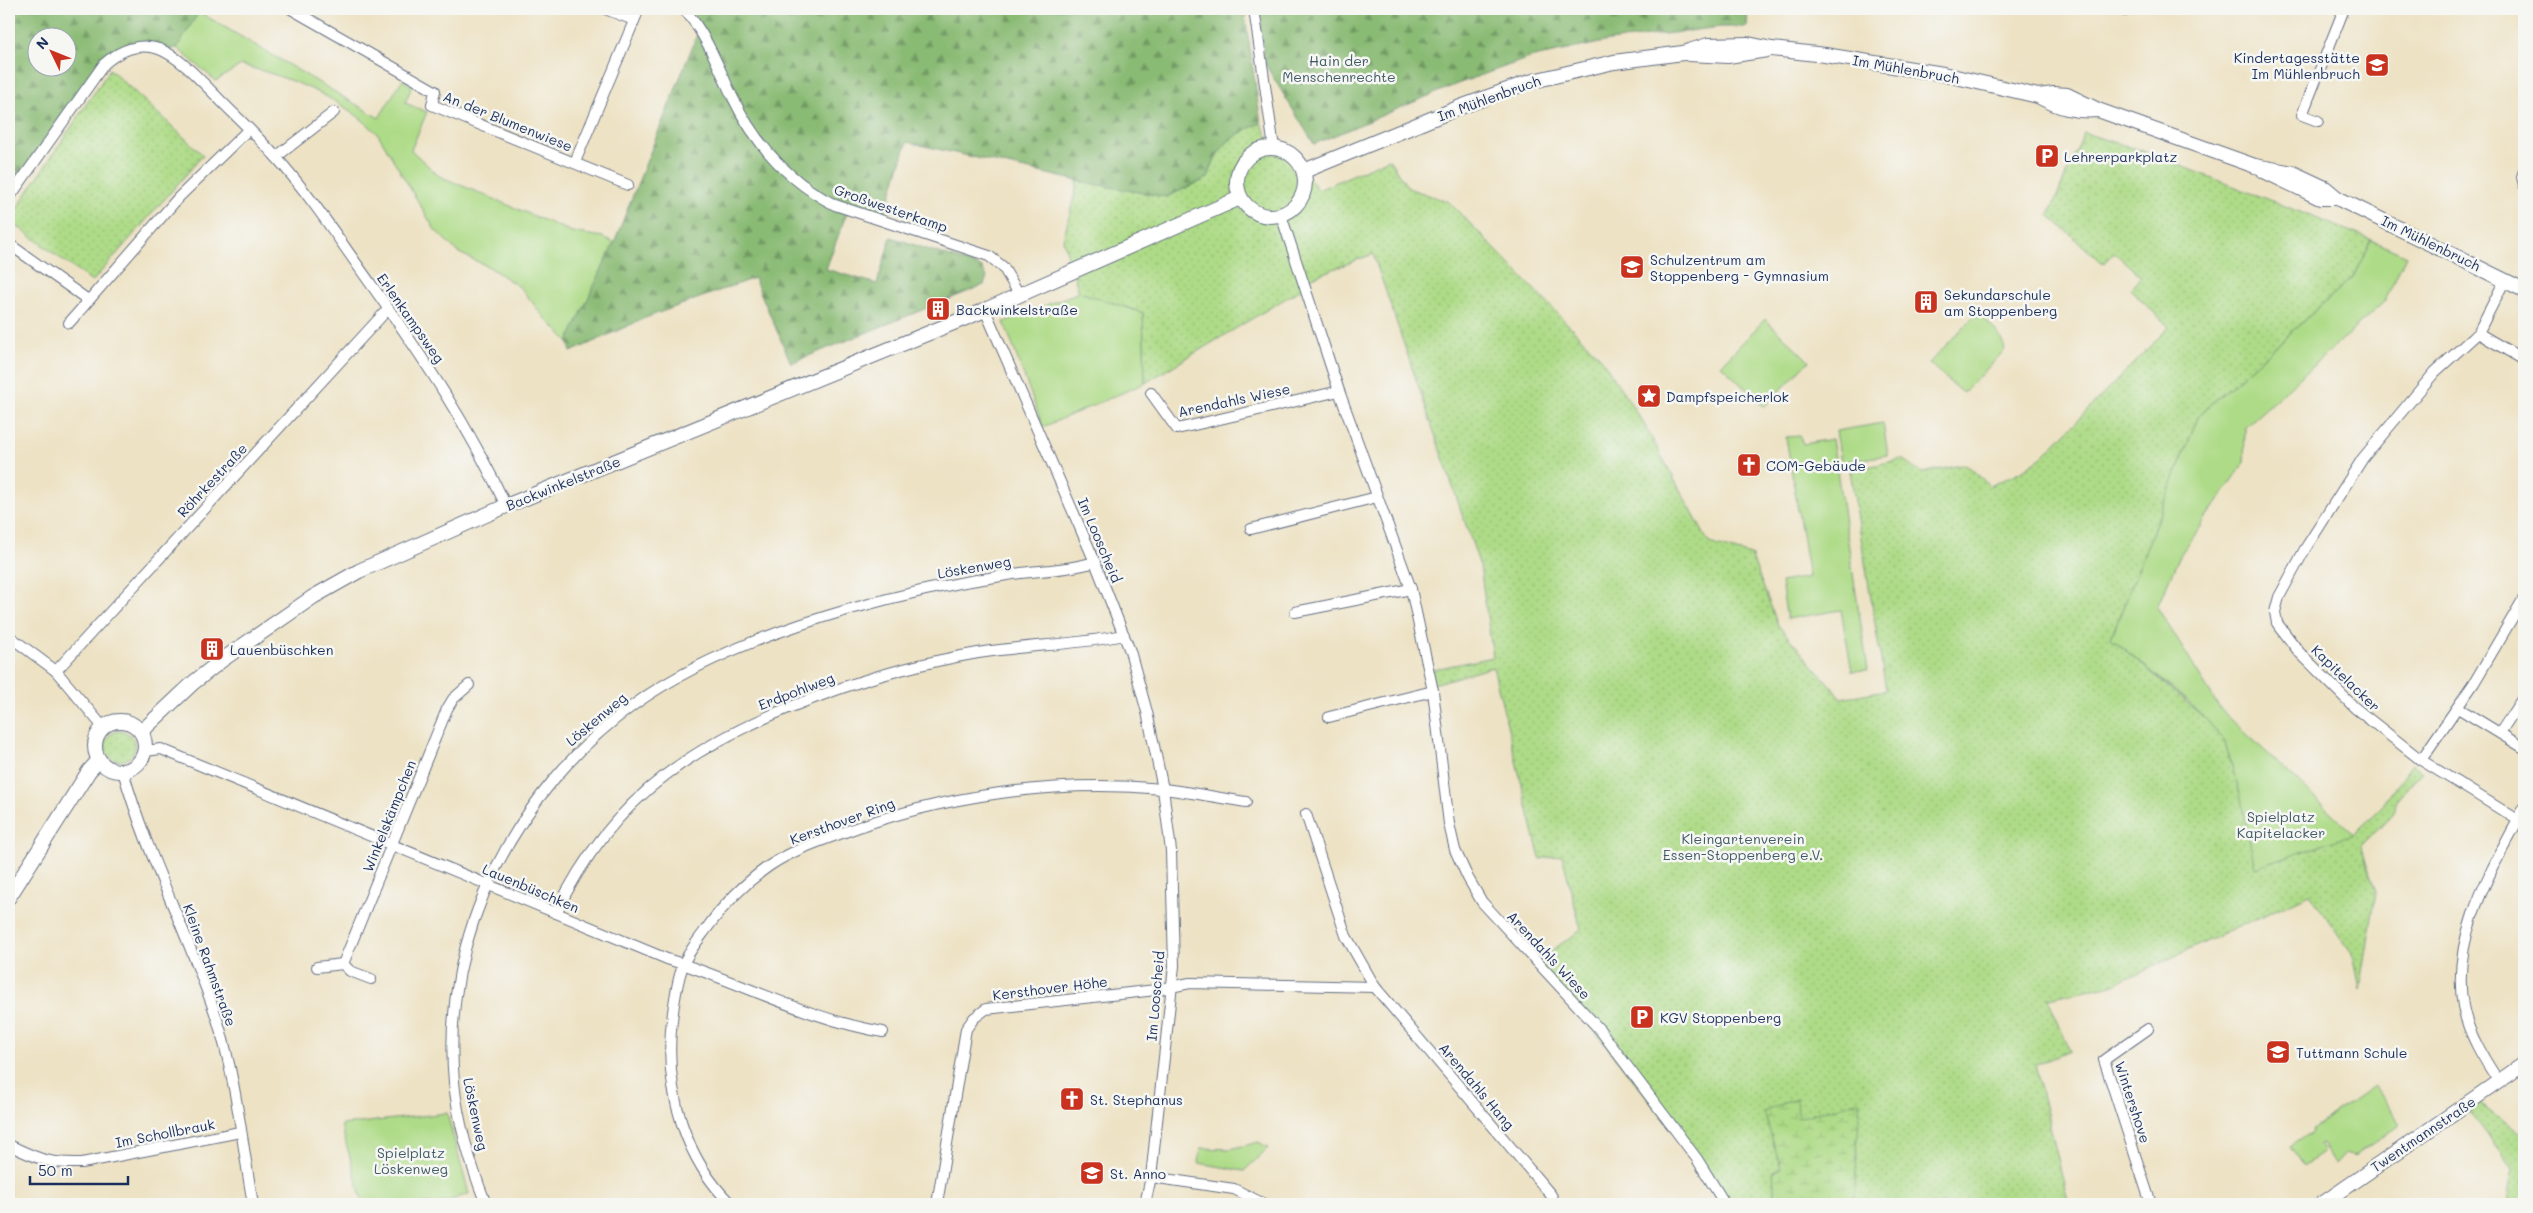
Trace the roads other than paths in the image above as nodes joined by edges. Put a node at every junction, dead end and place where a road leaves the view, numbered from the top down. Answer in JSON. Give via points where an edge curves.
{"nodes":[{"id":1,"x":291,"y":9,"type":"edge"},
{"id":2,"x":605,"y":9,"type":"edge"},
{"id":3,"x":639,"y":9,"type":"edge"},
{"id":4,"x":684,"y":9,"type":"edge"},
{"id":5,"x":1254,"y":9,"type":"edge"},
{"id":6,"x":2120,"y":9,"type":"edge"},
{"id":7,"x":2126,"y":9,"type":"edge"},
{"id":8,"x":2344,"y":9,"type":"edge"},
{"id":9,"x":634,"y":20,"type":"junction"},
{"id":10,"x":334,"y":112,"type":"dead end"},
{"id":11,"x":2318,"y":121,"type":"dead end"},
{"id":12,"x":249,"y":129,"type":"junction"},
{"id":13,"x":1274,"y":148,"type":"junction"},
{"id":14,"x":276,"y":157,"type":"junction"},
{"id":15,"x":575,"y":162,"type":"junction"},
{"id":16,"x":1304,"y":171,"type":"junction"},
{"id":17,"x":2524,"y":171,"type":"edge"},
{"id":18,"x":2524,"y":184,"type":"edge"},
{"id":19,"x":628,"y":185,"type":"dead end"},
{"id":20,"x":9,"y":198,"type":"edge"},
{"id":21,"x":1240,"y":198,"type":"junction"},
{"id":22,"x":1281,"y":215,"type":"junction"},
{"id":23,"x":9,"y":244,"type":"edge"},
{"id":24,"x":2504,"y":280,"type":"junction"},
{"id":25,"x":2524,"y":290,"type":"edge"},
{"id":26,"x":1020,"y":294,"type":"junction"},
{"id":27,"x":88,"y":300,"type":"junction"},
{"id":28,"x":388,"y":309,"type":"junction"},
{"id":29,"x":985,"y":310,"type":"junction"},
{"id":30,"x":69,"y":323,"type":"dead end"},
{"id":31,"x":2478,"y":333,"type":"junction"},
{"id":32,"x":2524,"y":360,"type":"edge"},
{"id":33,"x":1339,"y":391,"type":"junction"},
{"id":34,"x":1152,"y":393,"type":"dead end"},
{"id":35,"x":1377,"y":497,"type":"junction"},
{"id":36,"x":506,"y":506,"type":"junction"},
{"id":37,"x":1251,"y":529,"type":"dead end"},
{"id":38,"x":1095,"y":562,"type":"junction"},
{"id":39,"x":1411,"y":589,"type":"junction"},
{"id":40,"x":2524,"y":598,"type":"edge"},
{"id":41,"x":1295,"y":612,"type":"dead end"},
{"id":42,"x":1124,"y":635,"type":"junction"},
{"id":43,"x":9,"y":636,"type":"edge"},
{"id":44,"x":56,"y":670,"type":"junction"},
{"id":45,"x":469,"y":685,"type":"dead end"},
{"id":46,"x":1433,"y":691,"type":"junction"},
{"id":47,"x":2524,"y":696,"type":"edge"},
{"id":48,"x":2458,"y":708,"type":"junction"},
{"id":49,"x":1328,"y":717,"type":"dead end"},
{"id":50,"x":103,"y":727,"type":"junction"},
{"id":51,"x":141,"y":732,"type":"junction"},
{"id":52,"x":2500,"y":733,"type":"junction"},
{"id":53,"x":2524,"y":748,"type":"edge"},
{"id":54,"x":145,"y":751,"type":"junction"},
{"id":55,"x":99,"y":760,"type":"junction"},
{"id":56,"x":2421,"y":760,"type":"junction"},
{"id":57,"x":123,"y":771,"type":"junction"},
{"id":58,"x":1163,"y":789,"type":"junction"},
{"id":59,"x":1246,"y":802,"type":"dead end"},
{"id":60,"x":2524,"y":808,"type":"edge"},
{"id":61,"x":1306,"y":814,"type":"dead end"},
{"id":62,"x":2518,"y":820,"type":"junction"},
{"id":63,"x":392,"y":844,"type":"junction"},
{"id":64,"x":487,"y":884,"type":"junction"},
{"id":65,"x":9,"y":897,"type":"edge"},
{"id":66,"x":556,"y":913,"type":"junction"},
{"id":67,"x":343,"y":964,"type":"junction"},
{"id":68,"x":684,"y":964,"type":"junction"},
{"id":69,"x":317,"y":967,"type":"dead end"},
{"id":70,"x":371,"y":979,"type":"dead end"},
{"id":71,"x":1172,"y":986,"type":"junction"},
{"id":72,"x":1375,"y":987,"type":"junction"},
{"id":73,"x":2148,"y":1029,"type":"dead end"},
{"id":74,"x":883,"y":1032,"type":"dead end"},
{"id":75,"x":2524,"y":1064,"type":"edge"},
{"id":76,"x":2498,"y":1082,"type":"junction"},
{"id":77,"x":240,"y":1132,"type":"junction"},
{"id":78,"x":9,"y":1145,"type":"edge"},
{"id":79,"x":1151,"y":1177,"type":"junction"},
{"id":80,"x":253,"y":1204,"type":"edge"},
{"id":81,"x":486,"y":1204,"type":"edge"},
{"id":82,"x":731,"y":1204,"type":"edge"},
{"id":83,"x":937,"y":1204,"type":"edge"},
{"id":84,"x":1145,"y":1204,"type":"edge"},
{"id":85,"x":1264,"y":1204,"type":"edge"},
{"id":86,"x":1555,"y":1204,"type":"edge"},
{"id":87,"x":1725,"y":1204,"type":"edge"},
{"id":88,"x":2151,"y":1204,"type":"edge"},
{"id":89,"x":2322,"y":1204,"type":"edge"}],
"edges":[{"from":1,"to":15,"type":"street","name":"An der Blumenwiese","via":[[435,92],[432,105]]},
{"from":2,"to":9,"type":"street"},
{"from":3,"to":9,"type":"street","name":"An der Blumenwiese"},
{"from":4,"to":26,"type":"street","name":"Großwesterkamp","via":[[706,42],[747,125],[783,170],[835,206],[989,256],[1003,268]]},
{"from":5,"to":13,"type":"street"},
{"from":6,"to":7,"type":"street"},
{"from":8,"to":11,"type":"street","via":[[2302,115]]},
{"from":9,"to":15,"type":"street","name":"An der Blumenwiese"},
{"from":10,"to":14,"type":"street"},
{"from":12,"to":14,"type":"street","name":"Erlenkampsweg"},
{"from":12,"to":20,"type":"street","name":"Erlenkampsweg","via":[[170,55],[149,47],[126,49],[99,69]]},
{"from":12,"to":27,"type":"street","via":[[179,197]]},
{"from":13,"to":16,"type":"main road","via":[[1293,156]]},
{"from":13,"to":21,"type":"main road","via":[[1260,150],[1244,161],[1237,180]]},
{"from":14,"to":28,"type":"street","name":"Erlenkampsweg"},
{"from":15,"to":19,"type":"street","name":"An der Blumenwiese"},
{"from":16,"to":22,"type":"main road","via":[[1303,196]]},
{"from":16,"to":24,"type":"main road","name":"Im Mühlenbruch","via":[[1529,82],[1614,62],[1683,54],[1747,55],[1772,49],[1943,74],[2038,96],[2051,104],[2078,112],[2098,110],[2255,166],[2293,173]]},
{"from":17,"to":18,"type":"street"},
{"from":21,"to":22,"type":"main road","via":[[1257,214]]},
{"from":21,"to":26,"type":"main road","name":"Backwinkelstraße"},
{"from":22,"to":33,"type":"street","name":"Arendahls Wiese"},
{"from":23,"to":27,"type":"street"},
{"from":24,"to":25,"type":"main road","name":"Im Mühlenbruch"},
{"from":24,"to":31,"type":"street","name":"Kapitelacker"},
{"from":26,"to":29,"type":"main road","name":"Backwinkelstraße"},
{"from":27,"to":30,"type":"street"},
{"from":28,"to":36,"type":"street","name":"Erlenkampsweg","via":[[451,401]]},
{"from":28,"to":44,"type":"street","name":"Röhrkestraße"},
{"from":29,"to":36,"type":"main road","name":"Backwinkelstraße"},
{"from":29,"to":38,"type":"street","name":"Im Looscheid"},
{"from":31,"to":32,"type":"street"},
{"from":31,"to":56,"type":"street","name":"Kapitelacker","via":[[2435,372],[2363,458],[2305,549],[2279,597],[2275,612],[2277,623],[2299,652],[2355,708]]},
{"from":33,"to":34,"type":"street","name":"Arendahls Wiese","via":[[1177,429]]},
{"from":33,"to":35,"type":"street","name":"Arendahls Wiese"},
{"from":35,"to":37,"type":"street"},
{"from":35,"to":39,"type":"street","name":"Arendahls Wiese"},
{"from":36,"to":51,"type":"main road","name":"Backwinkelstraße","via":[[359,571],[313,597],[193,683]]},
{"from":38,"to":42,"type":"street","name":"Im Looscheid"},
{"from":38,"to":64,"type":"street","name":"Löskenweg","via":[[1074,568],[937,588],[846,610],[736,650],[668,683],[610,722],[565,764],[523,819]]},
{"from":39,"to":41,"type":"street"},
{"from":39,"to":46,"type":"street","name":"Arendahls Wiese"},
{"from":40,"to":48,"type":"street"},
{"from":42,"to":58,"type":"street","name":"Im Looscheid","via":[[1147,712]]},
{"from":42,"to":66,"type":"street","name":"Erdpohlweg","via":[[1006,648],[908,668],[802,702],[721,737],[665,774],[614,822],[577,872]]},
{"from":43,"to":44,"type":"street"},
{"from":44,"to":50,"type":"street"},
{"from":45,"to":63,"type":"street","name":"Winkelskämpchen","via":[[452,699],[447,709]]},
{"from":46,"to":49,"type":"street"},
{"from":46,"to":87,"type":"street","name":"Arendahls Wiese","via":[[1449,824],[1455,850],[1468,878],[1482,902],[1600,1030],[1697,1159]]},
{"from":47,"to":52,"type":"street"},
{"from":48,"to":52,"type":"street"},
{"from":48,"to":56,"type":"street"},
{"from":50,"to":51,"type":"main road","via":[[111,722],[126,721]]},
{"from":50,"to":55,"type":"main road","via":[[95,744]]},
{"from":51,"to":54,"type":"main road"},
{"from":52,"to":53,"type":"street"},
{"from":54,"to":57,"type":"main road","via":[[137,765]]},
{"from":54,"to":63,"type":"street","name":"Lauenbüschken","via":[[160,749]]},
{"from":55,"to":57,"type":"main road","via":[[110,769]]},
{"from":55,"to":65,"type":"main road"},
{"from":56,"to":62,"type":"street","name":"Kapitelacker"},
{"from":57,"to":77,"type":"street","name":"Kleine Rahmstraße","via":[[217,1020]]},
{"from":58,"to":59,"type":"street"},
{"from":58,"to":68,"type":"street","name":"Kersthover Ring","via":[[1061,788],[982,796],[886,817],[836,834],[771,864],[748,882],[712,922]]},
{"from":58,"to":71,"type":"street","name":"Im Looscheid","via":[[1173,876]]},
{"from":60,"to":62,"type":"street"},
{"from":61,"to":72,"type":"street","name":"Arendahls Hang","via":[[1346,936]]},
{"from":62,"to":76,"type":"street","via":[[2484,885],[2475,910],[2463,956],[2461,979],[2463,1006],[2470,1030]]},
{"from":63,"to":64,"type":"street","name":"Lauenbüschken"},
{"from":63,"to":67,"type":"street","name":"Winkelskämpchen"},
{"from":64,"to":66,"type":"street","name":"Lauenbüschken"},
{"from":64,"to":81,"type":"street","name":"Löskenweg","via":[[470,930],[456,996],[453,1054],[458,1107]]},
{"from":66,"to":68,"type":"street","name":"Lauenbüschken"},
{"from":67,"to":69,"type":"street"},
{"from":67,"to":70,"type":"street","via":[[350,971]]},
{"from":68,"to":74,"type":"street","name":"Lauenbüschken","via":[[821,1017]]},
{"from":68,"to":82,"type":"street","name":"Kersthover Ring","via":[[672,1019],[669,1054],[672,1089],[682,1125],[696,1156]]},
{"from":71,"to":72,"type":"street","via":[[1190,983]]},
{"from":71,"to":79,"type":"street","name":"Im Looscheid"},
{"from":71,"to":83,"type":"street","name":"Kersthover Höhe","via":[[1001,1006],[986,1009],[974,1018],[966,1029],[962,1047]]},
{"from":72,"to":86,"type":"street","name":"Arendahls Hang","via":[[1552,1195]]},
{"from":73,"to":88,"type":"street","name":"Wintershove","via":[[2104,1060]]},
{"from":75,"to":76,"type":"main road","name":"Twentmannstraße"},
{"from":76,"to":89,"type":"main road","name":"Twentmannstraße"},
{"from":77,"to":78,"type":"street","name":"Im Schollbrauk","via":[[57,1164]]},
{"from":77,"to":80,"type":"street","name":"Kleine Rahmstraße"},
{"from":79,"to":84,"type":"street","name":"Im Looscheid"},
{"from":79,"to":85,"type":"street","via":[[1234,1189]]}]}
